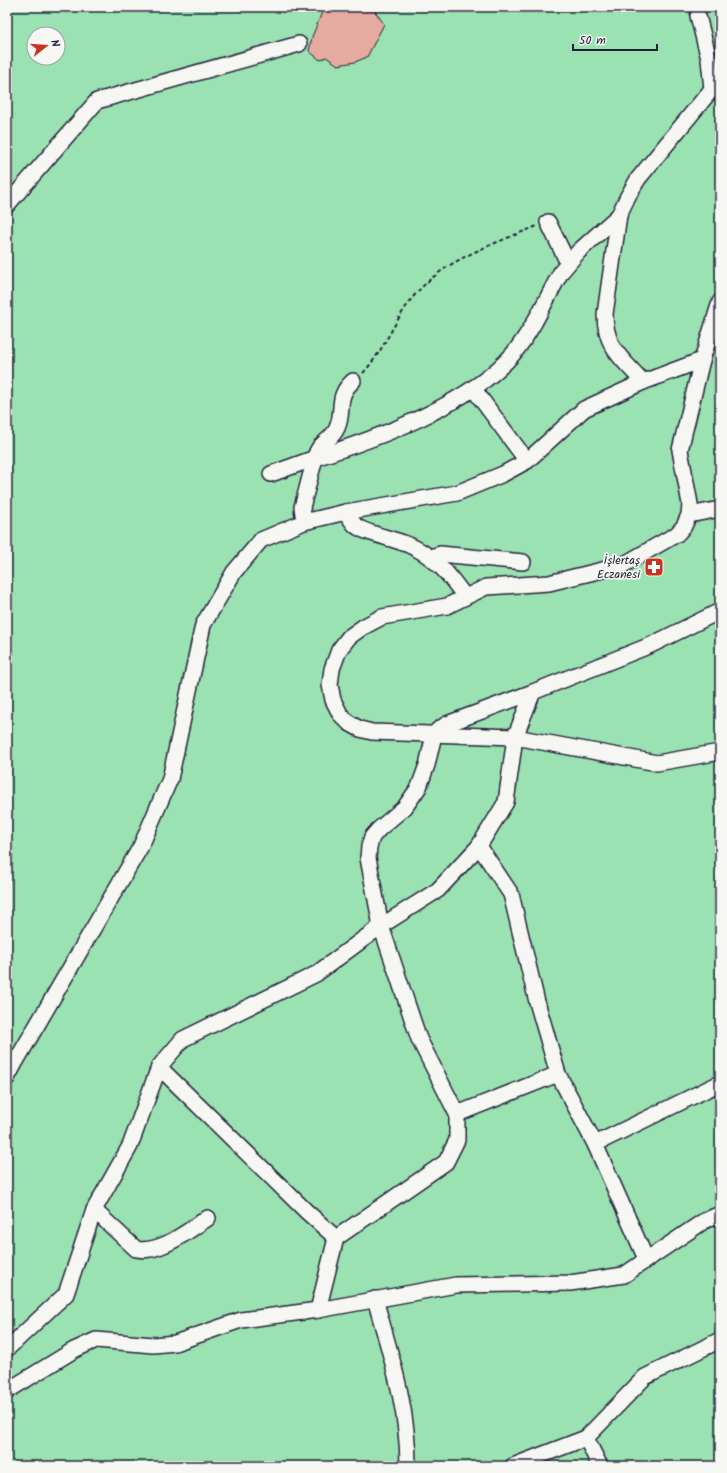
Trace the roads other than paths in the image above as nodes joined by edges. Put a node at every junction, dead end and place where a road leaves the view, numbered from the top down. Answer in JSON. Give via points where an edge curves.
{"nodes":[{"id":1,"x":698,"y":16,"type":"dead end"},
{"id":2,"x":299,"y":44,"type":"dead end"},
{"id":3,"x":716,"y":86,"type":"edge"},
{"id":4,"x":7,"y":205,"type":"edge"},
{"id":5,"x":619,"y":215,"type":"junction"},
{"id":6,"x":548,"y":222,"type":"road end"},
{"id":7,"x":568,"y":263,"type":"junction"},
{"id":8,"x":719,"y":311,"type":"edge"},
{"id":9,"x":702,"y":360,"type":"junction"},
{"id":10,"x":353,"y":381,"type":"road end"},
{"id":11,"x":642,"y":382,"type":"junction"},
{"id":12,"x":473,"y":388,"type":"junction"},
{"id":13,"x":315,"y":458,"type":"junction"},
{"id":14,"x":527,"y":461,"type":"junction"},
{"id":15,"x":271,"y":474,"type":"dead end"},
{"id":16,"x":720,"y":509,"type":"edge"},
{"id":17,"x":346,"y":512,"type":"junction"},
{"id":18,"x":689,"y":515,"type":"junction"},
{"id":19,"x":304,"y":522,"type":"junction"},
{"id":20,"x":431,"y":558,"type":"junction"},
{"id":21,"x":523,"y":562,"type":"dead end"},
{"id":22,"x":465,"y":597,"type":"junction"},
{"id":23,"x":720,"y":611,"type":"edge"},
{"id":24,"x":533,"y":692,"type":"junction"},
{"id":25,"x":434,"y":735,"type":"junction"},
{"id":26,"x":515,"y":737,"type":"junction"},
{"id":27,"x":720,"y":752,"type":"edge"},
{"id":28,"x":479,"y":846,"type":"junction"},
{"id":29,"x":381,"y":926,"type":"junction"},
{"id":30,"x":159,"y":1067,"type":"junction"},
{"id":31,"x":558,"y":1074,"type":"junction"},
{"id":32,"x":7,"y":1078,"type":"edge"},
{"id":33,"x":720,"y":1083,"type":"edge"},
{"id":34,"x":457,"y":1114,"type":"junction"},
{"id":35,"x":595,"y":1144,"type":"junction"},
{"id":36,"x":94,"y":1210,"type":"junction"},
{"id":37,"x":720,"y":1214,"type":"edge"},
{"id":38,"x":208,"y":1218,"type":"dead end"},
{"id":39,"x":336,"y":1238,"type":"junction"},
{"id":40,"x":646,"y":1259,"type":"junction"},
{"id":41,"x":375,"y":1299,"type":"junction"},
{"id":42,"x":318,"y":1310,"type":"junction"},
{"id":43,"x":720,"y":1340,"type":"edge"},
{"id":44,"x":7,"y":1349,"type":"edge"},
{"id":45,"x":7,"y":1391,"type":"edge"},
{"id":46,"x":586,"y":1438,"type":"junction"},
{"id":47,"x":408,"y":1466,"type":"edge"},
{"id":48,"x":513,"y":1466,"type":"edge"},
{"id":49,"x":600,"y":1466,"type":"edge"}],
"edges":[{"from":1,"to":3,"type":"street"},
{"from":2,"to":4,"type":"street","via":[[97,101]]},
{"from":3,"to":5,"type":"street","via":[[638,179]]},
{"from":5,"to":7,"type":"street"},
{"from":5,"to":11,"type":"street","via":[[605,327],[612,347]]},
{"from":6,"to":7,"type":"street"},
{"from":7,"to":12,"type":"street","via":[[524,340],[488,377]]},
{"from":8,"to":9,"type":"street"},
{"from":9,"to":11,"type":"street"},
{"from":9,"to":18,"type":"street","via":[[680,450],[690,504]]},
{"from":10,"to":13,"type":"street","via":[[341,399],[337,429],[320,446]]},
{"from":11,"to":14,"type":"street","via":[[584,409]]},
{"from":12,"to":13,"type":"street","via":[[443,406],[372,440]]},
{"from":12,"to":14,"type":"street"},
{"from":13,"to":15,"type":"street"},
{"from":13,"to":19,"type":"street","via":[[304,500]]},
{"from":14,"to":17,"type":"street","via":[[457,493]]},
{"from":16,"to":18,"type":"street"},
{"from":17,"to":19,"type":"street"},
{"from":17,"to":20,"type":"street","via":[[361,529],[403,542]]},
{"from":18,"to":22,"type":"street","via":[[677,534],[623,565],[549,583],[486,587]]},
{"from":19,"to":32,"type":"street","via":[[261,540],[234,572],[203,625],[170,779],[141,846]]},
{"from":20,"to":21,"type":"street","via":[[440,554]]},
{"from":20,"to":22,"type":"street","via":[[453,579]]},
{"from":22,"to":25,"type":"street","via":[[447,606],[382,617],[362,626],[339,650],[332,670],[330,685],[333,700],[340,714],[349,723],[372,732]]},
{"from":23,"to":24,"type":"street","via":[[651,645]]},
{"from":24,"to":25,"type":"street","via":[[447,724]]},
{"from":24,"to":26,"type":"street"},
{"from":25,"to":26,"type":"street"},
{"from":25,"to":29,"type":"street","via":[[419,787],[405,807],[372,837],[369,847],[368,858]]},
{"from":26,"to":27,"type":"street","via":[[657,763]]},
{"from":26,"to":28,"type":"street","via":[[506,802]]},
{"from":28,"to":29,"type":"street","via":[[438,890]]},
{"from":28,"to":31,"type":"street","via":[[511,894],[537,1002]]},
{"from":29,"to":30,"type":"street","via":[[316,974],[183,1039]]},
{"from":29,"to":34,"type":"street","via":[[419,1039]]},
{"from":30,"to":36,"type":"street","via":[[130,1146]]},
{"from":30,"to":39,"type":"street"},
{"from":31,"to":34,"type":"street"},
{"from":31,"to":35,"type":"street"},
{"from":33,"to":35,"type":"street"},
{"from":34,"to":39,"type":"street","via":[[457,1140],[446,1162]]},
{"from":35,"to":40,"type":"street"},
{"from":36,"to":38,"type":"street","via":[[136,1249],[143,1250],[162,1246]]},
{"from":36,"to":44,"type":"street","via":[[66,1294]]},
{"from":37,"to":40,"type":"street","via":[[704,1221]]},
{"from":39,"to":42,"type":"street"},
{"from":40,"to":41,"type":"street","via":[[624,1274],[578,1282],[456,1285]]},
{"from":41,"to":42,"type":"street"},
{"from":41,"to":47,"type":"street","via":[[404,1408]]},
{"from":42,"to":45,"type":"street","via":[[242,1320],[175,1343],[153,1345],[96,1340],[74,1350]]},
{"from":43,"to":46,"type":"street","via":[[645,1376]]},
{"from":46,"to":48,"type":"street"},
{"from":46,"to":49,"type":"street"}]}
